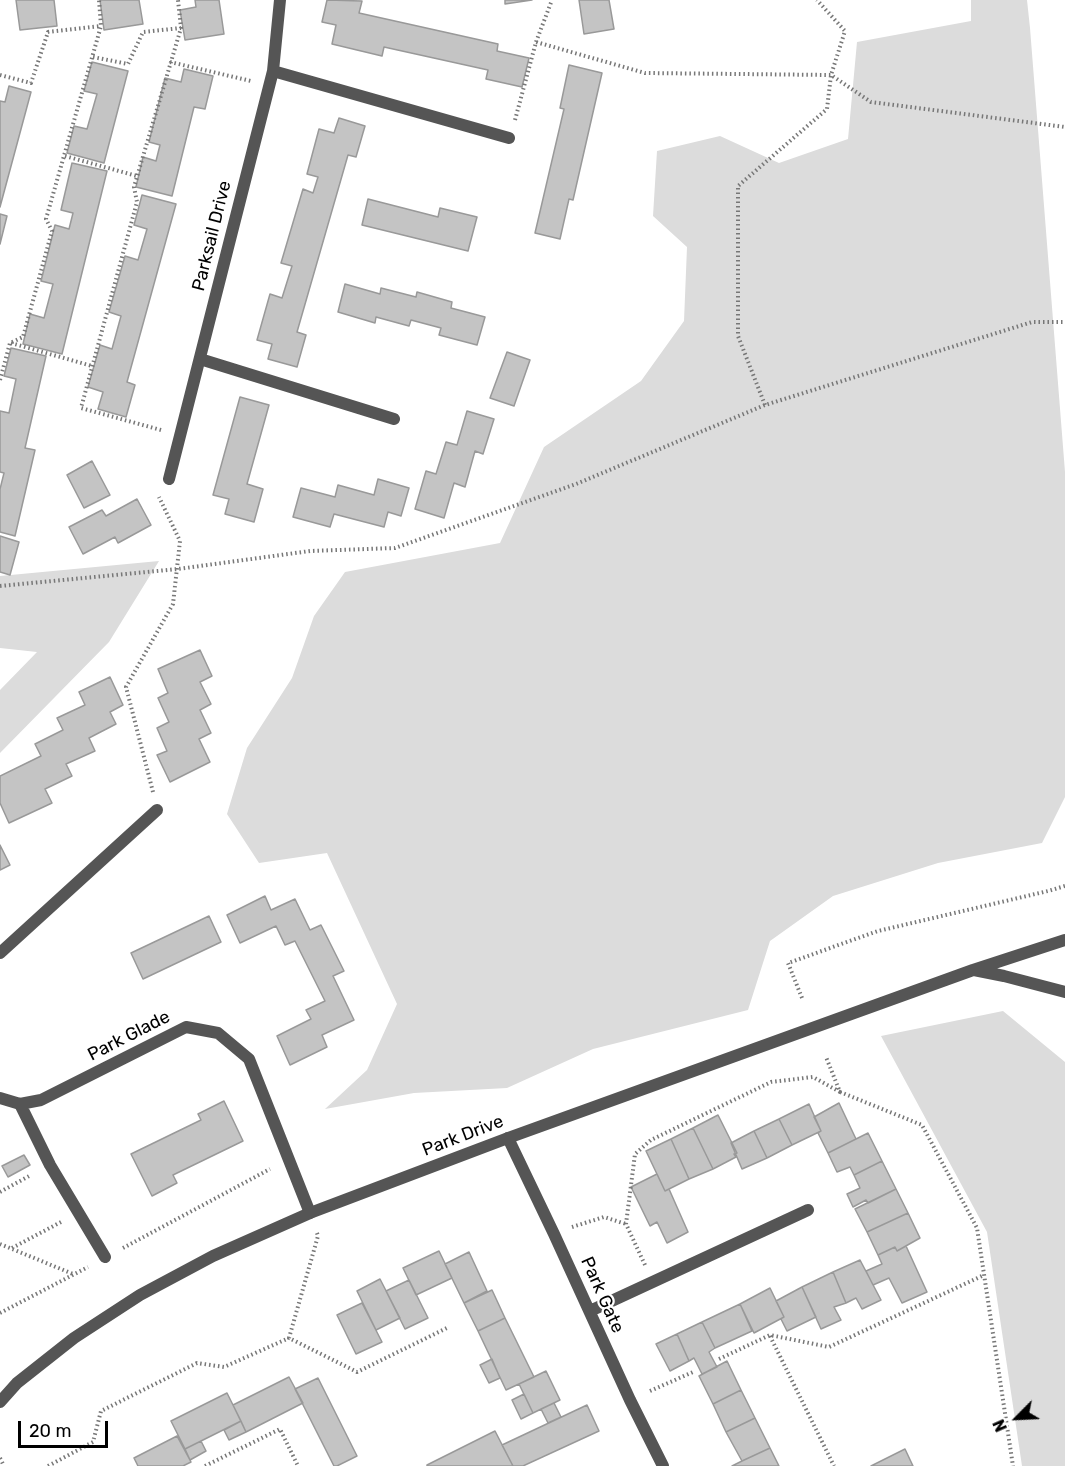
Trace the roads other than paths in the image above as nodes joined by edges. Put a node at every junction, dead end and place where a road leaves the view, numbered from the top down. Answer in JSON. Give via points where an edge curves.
{"nodes":[{"id":1,"x":280,"y":0,"type":"edge"},
{"id":2,"x":273,"y":71,"type":"junction"},
{"id":3,"x":509,"y":138,"type":"road end"},
{"id":4,"x":200,"y":358,"type":"junction"},
{"id":5,"x":394,"y":419,"type":"dead end"},
{"id":6,"x":170,"y":477,"type":"road end"},
{"id":7,"x":158,"y":810,"type":"road end"},
{"id":8,"x":1065,"y":940,"type":"edge"},
{"id":9,"x":0,"y":953,"type":"edge"},
{"id":10,"x":972,"y":970,"type":"junction"},
{"id":11,"x":1065,"y":992,"type":"edge"},
{"id":12,"x":0,"y":1098,"type":"edge"},
{"id":13,"x":20,"y":1104,"type":"junction"},
{"id":14,"x":508,"y":1138,"type":"junction"},
{"id":15,"x":808,"y":1210,"type":"dead end"},
{"id":16,"x":310,"y":1213,"type":"junction"},
{"id":17,"x":105,"y":1257,"type":"road end"},
{"id":18,"x":590,"y":1311,"type":"junction"},
{"id":19,"x":0,"y":1402,"type":"edge"},
{"id":20,"x":663,"y":1466,"type":"edge"}],
"edges":[{"from":1,"to":2,"type":"street","name":"Parksail Drive"},
{"from":2,"to":3,"type":"street"},
{"from":2,"to":4,"type":"street","name":"Parksail Drive"},
{"from":4,"to":5,"type":"street"},
{"from":4,"to":6,"type":"street","name":"Parksail Drive"},
{"from":7,"to":9,"type":"street"},
{"from":8,"to":10,"type":"street","name":"Park Drive"},
{"from":10,"to":11,"type":"street"},
{"from":10,"to":14,"type":"street","name":"Park Drive"},
{"from":12,"to":13,"type":"street"},
{"from":13,"to":16,"type":"street","name":"Park Glade","via":[[41,1100],[186,1027],[218,1033],[249,1059]]},
{"from":13,"to":17,"type":"street","via":[[50,1165]]},
{"from":14,"to":16,"type":"street","name":"Park Drive"},
{"from":14,"to":18,"type":"street","name":"Park Gate"},
{"from":15,"to":18,"type":"street"},
{"from":16,"to":19,"type":"street","name":"Park Drive","via":[[213,1256],[140,1295],[74,1338],[17,1383]]},
{"from":18,"to":20,"type":"street","name":"Park Gate"}]}
